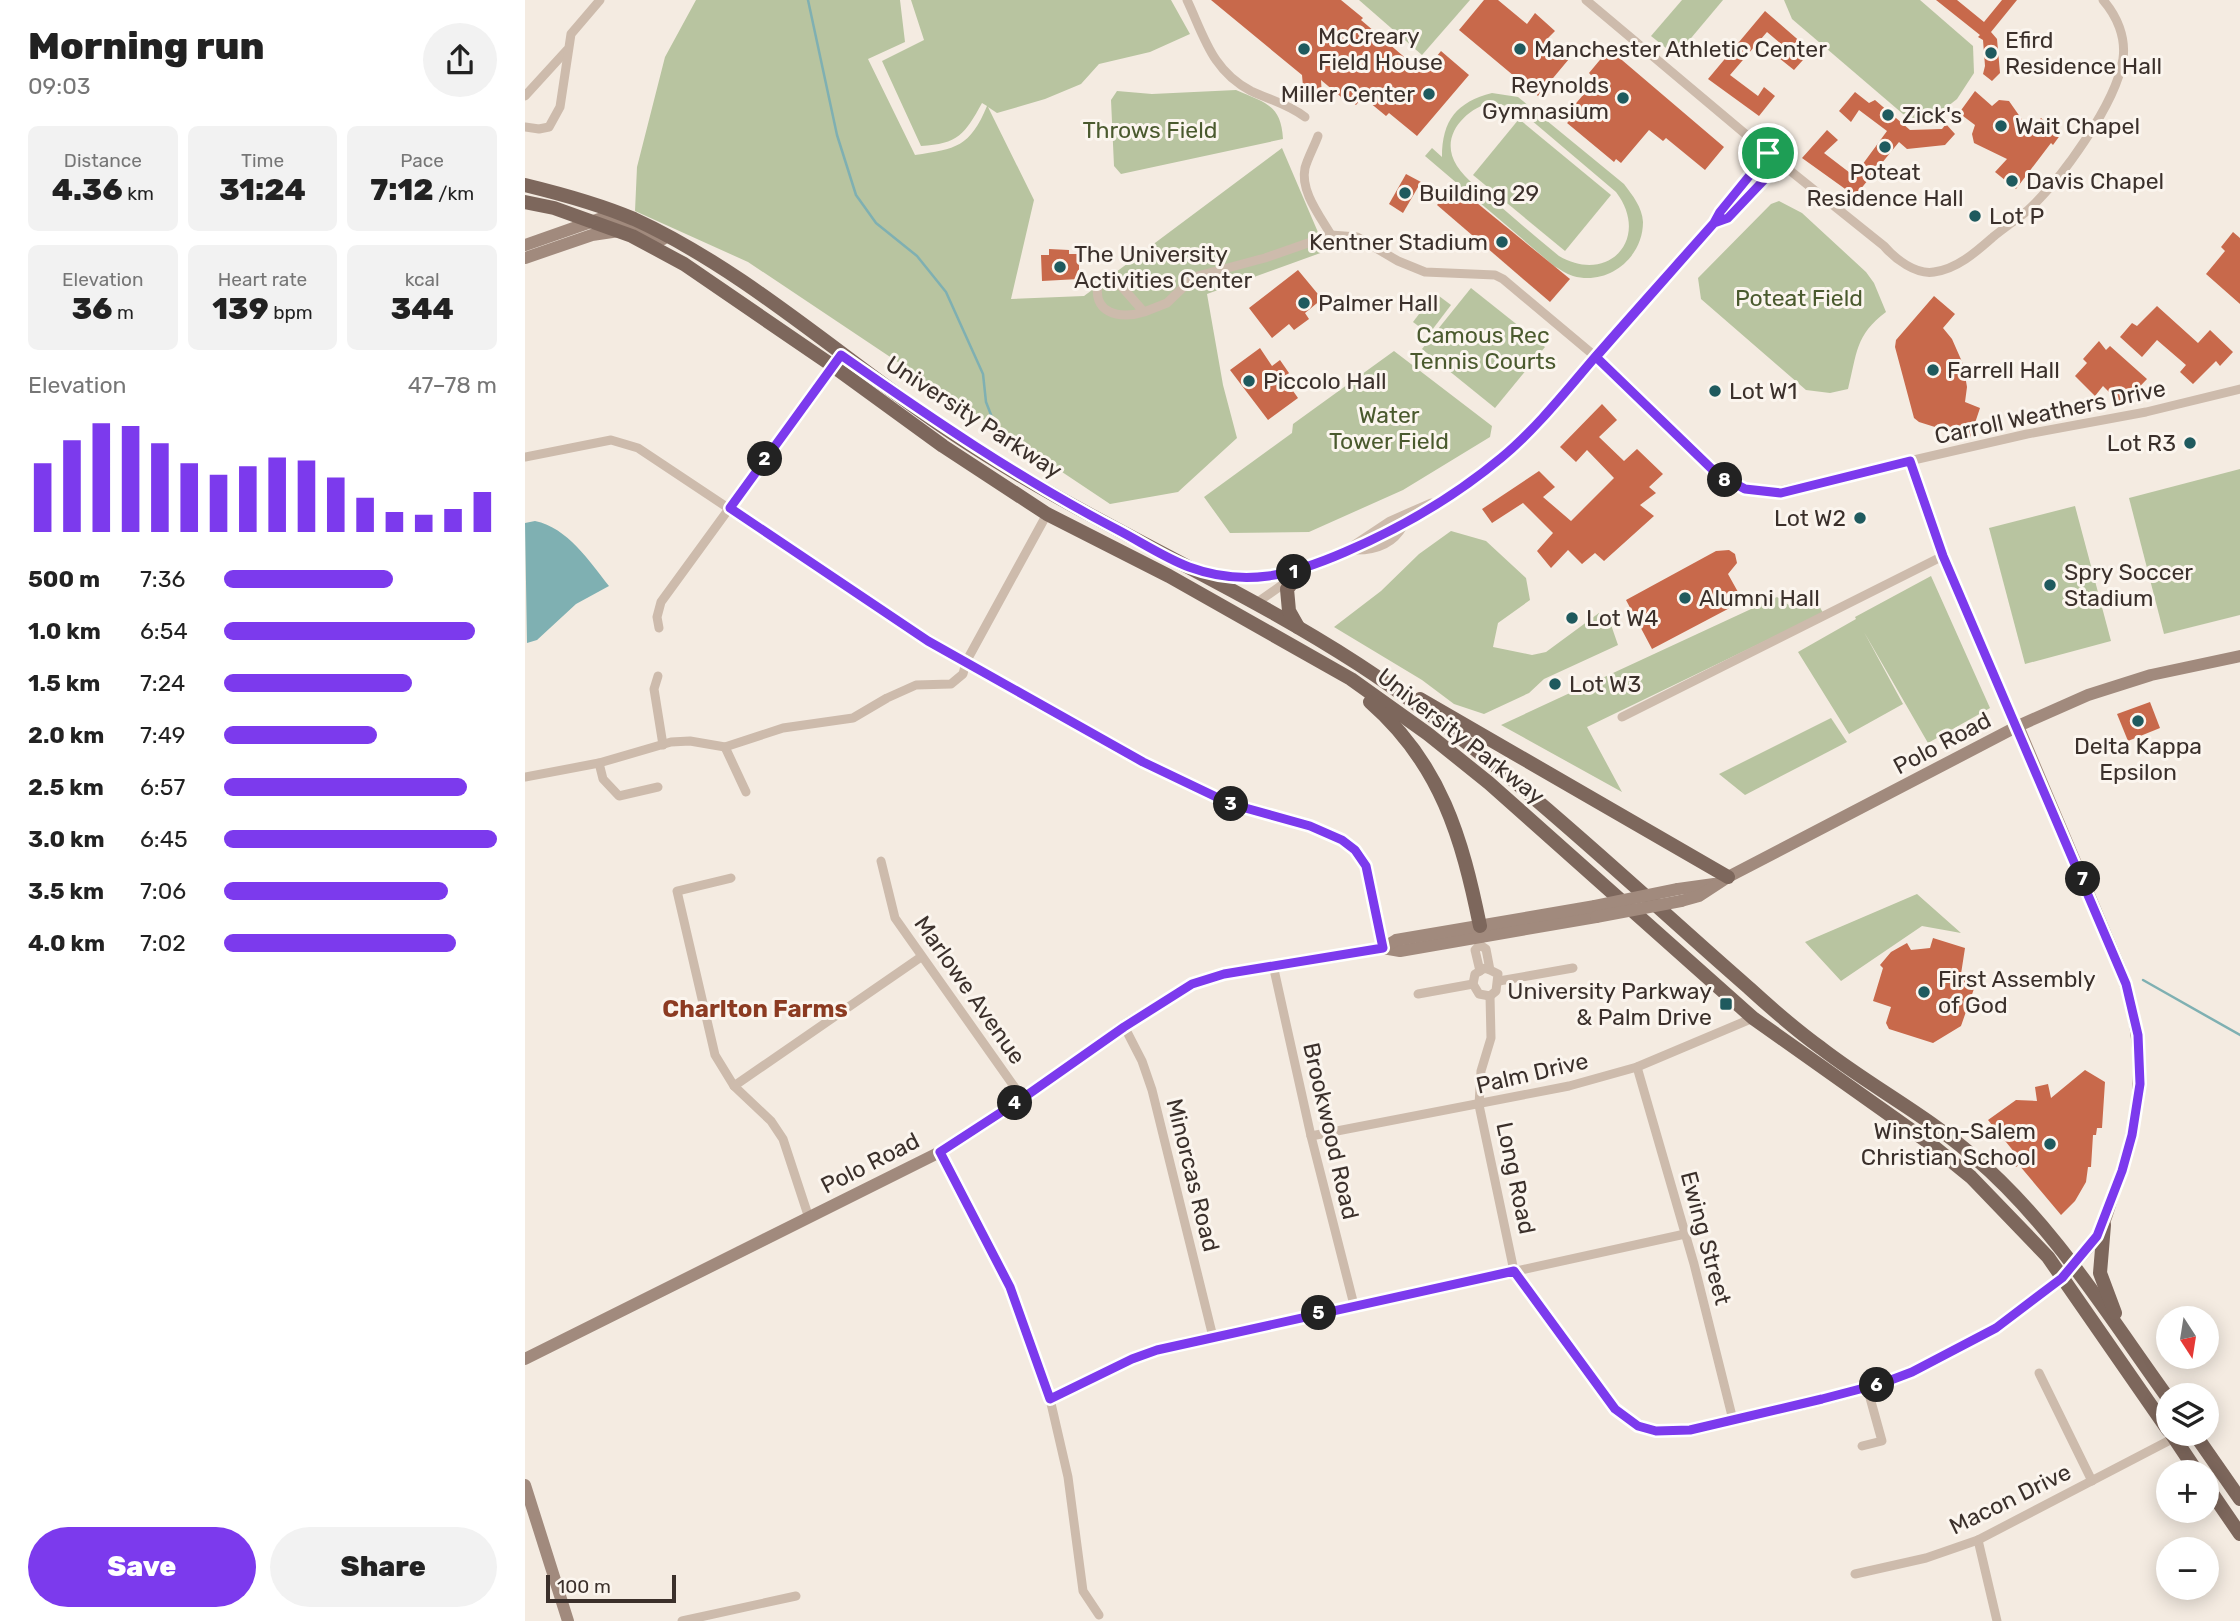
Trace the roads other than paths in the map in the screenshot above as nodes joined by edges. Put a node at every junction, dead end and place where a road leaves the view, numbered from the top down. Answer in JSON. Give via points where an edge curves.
{"nodes":[{"id":1,"x":600,"y":0,"type":"edge"},
{"id":2,"x":1187,"y":0,"type":"edge"},
{"id":3,"x":1586,"y":0,"type":"edge"},
{"id":4,"x":2103,"y":0,"type":"edge"},
{"id":5,"x":568,"y":48,"type":"junction"},
{"id":6,"x":525,"y":96,"type":"edge"},
{"id":7,"x":1305,"y":117,"type":"dead end"},
{"id":8,"x":525,"y":127,"type":"edge"},
{"id":9,"x":1318,"y":136,"type":"dead end"},
{"id":10,"x":1768,"y":153,"type":"junction"},
{"id":11,"x":1780,"y":163,"type":"junction"},
{"id":12,"x":525,"y":185,"type":"edge"},
{"id":13,"x":525,"y":202,"type":"edge"},
{"id":14,"x":593,"y":221,"type":"junction"},
{"id":15,"x":1714,"y":223,"type":"junction"},
{"id":16,"x":620,"y":231,"type":"junction"},
{"id":17,"x":1331,"y":234,"type":"junction"},
{"id":18,"x":674,"y":240,"type":"junction"},
{"id":19,"x":525,"y":245,"type":"edge"},
{"id":20,"x":525,"y":258,"type":"edge"},
{"id":21,"x":1144,"y":312,"type":"junction"},
{"id":22,"x":1596,"y":357,"type":"junction"},
{"id":23,"x":837,"y":360,"type":"junction"},
{"id":24,"x":2240,"y":389,"type":"edge"},
{"id":25,"x":525,"y":457,"type":"edge"},
{"id":26,"x":1910,"y":461,"type":"junction"},
{"id":27,"x":1439,"y":501,"type":"junction"},
{"id":28,"x":730,"y":508,"type":"junction"},
{"id":29,"x":1047,"y":514,"type":"junction"},
{"id":30,"x":1351,"y":550,"type":"junction"},
{"id":31,"x":1943,"y":556,"type":"junction"},
{"id":32,"x":1188,"y":567,"type":"junction"},
{"id":33,"x":1301,"y":571,"type":"junction"},
{"id":34,"x":1200,"y":594,"type":"junction"},
{"id":35,"x":1255,"y":604,"type":"junction"},
{"id":36,"x":659,"y":628,"type":"dead end"},
{"id":37,"x":1301,"y":631,"type":"junction"},
{"id":38,"x":2240,"y":656,"type":"edge"},
{"id":39,"x":1317,"y":660,"type":"junction"},
{"id":40,"x":966,"y":662,"type":"junction"},
{"id":41,"x":1362,"y":666,"type":"junction"},
{"id":42,"x":658,"y":676,"type":"dead end"},
{"id":43,"x":1622,"y":717,"type":"dead end"},
{"id":44,"x":2018,"y":726,"type":"junction"},
{"id":45,"x":663,"y":745,"type":"junction"},
{"id":46,"x":725,"y":747,"type":"junction"},
{"id":47,"x":599,"y":764,"type":"junction"},
{"id":48,"x":525,"y":777,"type":"edge"},
{"id":49,"x":658,"y":787,"type":"dead end"},
{"id":50,"x":746,"y":792,"type":"dead end"},
{"id":51,"x":881,"y":861,"type":"dead end"},
{"id":52,"x":731,"y":878,"type":"dead end"},
{"id":53,"x":1721,"y":880,"type":"junction"},
{"id":54,"x":1595,"y":911,"type":"junction"},
{"id":55,"x":1479,"y":936,"type":"junction"},
{"id":56,"x":1383,"y":948,"type":"junction"},
{"id":57,"x":921,"y":957,"type":"junction"},
{"id":58,"x":1273,"y":965,"type":"junction"},
{"id":59,"x":1573,"y":968,"type":"dead end"},
{"id":60,"x":1485,"y":970,"type":"junction"},
{"id":61,"x":1499,"y":981,"type":"junction"},
{"id":62,"x":1473,"y":984,"type":"junction"},
{"id":63,"x":1417,"y":994,"type":"dead end"},
{"id":64,"x":1490,"y":996,"type":"junction"},
{"id":65,"x":1753,"y":1018,"type":"junction"},
{"id":66,"x":1124,"y":1027,"type":"junction"},
{"id":67,"x":1637,"y":1067,"type":"junction"},
{"id":68,"x":734,"y":1086,"type":"junction"},
{"id":69,"x":1023,"y":1098,"type":"junction"},
{"id":70,"x":1479,"y":1105,"type":"junction"},
{"id":71,"x":1311,"y":1136,"type":"junction"},
{"id":72,"x":940,"y":1152,"type":"junction"},
{"id":73,"x":2110,"y":1204,"type":"junction"},
{"id":74,"x":809,"y":1218,"type":"junction"},
{"id":75,"x":2103,"y":1225,"type":"junction"},
{"id":76,"x":1685,"y":1234,"type":"junction"},
{"id":77,"x":2070,"y":1262,"type":"junction"},
{"id":78,"x":1514,"y":1271,"type":"junction"},
{"id":79,"x":2062,"y":1278,"type":"junction"},
{"id":80,"x":1354,"y":1306,"type":"junction"},
{"id":81,"x":2122,"y":1334,"type":"junction"},
{"id":82,"x":1213,"y":1337,"type":"junction"},
{"id":83,"x":525,"y":1360,"type":"edge"},
{"id":84,"x":2039,"y":1373,"type":"dead end"},
{"id":85,"x":2157,"y":1383,"type":"edge"},
{"id":86,"x":1867,"y":1387,"type":"junction"},
{"id":87,"x":1050,"y":1399,"type":"junction"},
{"id":88,"x":2156,"y":1413,"type":"edge"},
{"id":89,"x":1733,"y":1420,"type":"junction"},
{"id":90,"x":2156,"y":1443,"type":"edge"},
{"id":91,"x":1862,"y":1446,"type":"dead end"},
{"id":92,"x":2203,"y":1446,"type":"edge"},
{"id":93,"x":2092,"y":1481,"type":"junction"},
{"id":94,"x":525,"y":1485,"type":"edge"},
{"id":95,"x":2240,"y":1499,"type":"edge"},
{"id":96,"x":2219,"y":1503,"type":"edge"},
{"id":97,"x":2240,"y":1534,"type":"edge"},
{"id":98,"x":1978,"y":1540,"type":"junction"},
{"id":99,"x":1855,"y":1574,"type":"dead end"},
{"id":100,"x":796,"y":1596,"type":"dead end"},
{"id":101,"x":1099,"y":1615,"type":"dead end"},
{"id":102,"x":568,"y":1621,"type":"edge"},
{"id":103,"x":682,"y":1621,"type":"edge"},
{"id":104,"x":1997,"y":1621,"type":"edge"}],
"edges":[{"from":1,"to":5,"type":"street","via":[[571,34]]},
{"from":2,"to":7,"type":"street","via":[[1206,46],[1228,74]]},
{"from":3,"to":10,"type":"street"},
{"from":4,"to":11,"type":"street","via":[[2116,18],[2123,53],[2120,72],[2097,118],[2037,201],[1955,266],[1932,273],[1907,265]]},
{"from":5,"to":6,"type":"street"},
{"from":5,"to":8,"type":"street","via":[[560,107],[549,127]]},
{"from":9,"to":17,"type":"street","via":[[1304,179]]},
{"from":10,"to":11,"type":"street"},
{"from":10,"to":15,"type":"street"},
{"from":11,"to":15,"type":"street","via":[[1728,218]]},
{"from":12,"to":18,"type":"main road","name":"University Parkway","via":[[606,208]]},
{"from":13,"to":14,"type":"main road","name":"University Parkway"},
{"from":14,"to":16,"type":"main road","name":"University Parkway"},
{"from":14,"to":18,"type":"main road","via":[[609,218],[656,238]]},
{"from":14,"to":19,"type":"main road"},
{"from":15,"to":22,"type":"street"},
{"from":16,"to":20,"type":"main road","via":[[592,235]]},
{"from":16,"to":23,"type":"main road","name":"University Parkway","via":[[684,264]]},
{"from":17,"to":21,"type":"street","via":[[1194,277],[1167,303]]},
{"from":17,"to":22,"type":"street","via":[[1357,237],[1425,272],[1499,277]]},
{"from":18,"to":23,"type":"main road","name":"University Parkway","via":[[724,270]]},
{"from":21,"to":21,"type":"street","via":[[1114,278],[1099,281],[1098,296],[1107,310],[1125,317]]},
{"from":22,"to":26,"type":"street","name":"Carroll Weathers Drive","via":[[1717,474],[1745,489],[1781,493]]},
{"from":22,"to":27,"type":"street","via":[[1500,458]]},
{"from":23,"to":28,"type":"street"},
{"from":23,"to":29,"type":"main road","name":"University Parkway","via":[[943,446]]},
{"from":23,"to":32,"type":"main road","name":"University Parkway","via":[[1048,493]]},
{"from":24,"to":26,"type":"street","name":"Carroll Weathers Drive"},
{"from":25,"to":28,"type":"street","via":[[619,441],[659,460]]},
{"from":26,"to":31,"type":"street"},
{"from":27,"to":30,"type":"street"},
{"from":27,"to":30,"type":"street","via":[[1373,531]]},
{"from":28,"to":36,"type":"street","via":[[661,602]]},
{"from":28,"to":40,"type":"street"},
{"from":29,"to":34,"type":"main road","name":"University Parkway"},
{"from":29,"to":40,"type":"street"},
{"from":30,"to":33,"type":"street"},
{"from":31,"to":43,"type":"street"},
{"from":31,"to":44,"type":"street"},
{"from":32,"to":33,"type":"street","via":[[1240,577]]},
{"from":32,"to":35,"type":"main road","name":"University Parkway"},
{"from":33,"to":35,"type":"street"},
{"from":33,"to":37,"type":"main road","via":[[1290,583],[1287,600]]},
{"from":34,"to":35,"type":"main road","via":[[1211,591],[1242,608]]},
{"from":34,"to":39,"type":"main road","name":"University Parkway"},
{"from":35,"to":37,"type":"main road","name":"University Parkway"},
{"from":37,"to":41,"type":"main road","name":"University Parkway"},
{"from":38,"to":44,"type":"main road","name":"Polo Road","via":[[2151,675],[2088,695]]},
{"from":39,"to":55,"type":"main road","via":[[1379,710],[1426,768],[1460,839]]},
{"from":39,"to":65,"type":"main road","name":"University Parkway","via":[[1428,734],[1489,783]]},
{"from":40,"to":46,"type":"street","via":[[963,674],[951,684],[916,685],[853,718],[783,728]]},
{"from":40,"to":56,"type":"street","via":[[1213,796],[1342,840],[1366,866]]},
{"from":41,"to":53,"type":"main road"},
{"from":41,"to":77,"type":"main road","name":"University Parkway","via":[[1508,778],[1823,1050],[1971,1154],[2028,1211]]},
{"from":42,"to":45,"type":"street","via":[[654,689]]},
{"from":44,"to":53,"type":"main road","name":"Polo Road"},
{"from":44,"to":73,"type":"main road","via":[[2120,968],[2137,1027],[2136,1118]]},
{"from":45,"to":46,"type":"street","via":[[690,741]]},
{"from":45,"to":47,"type":"street"},
{"from":46,"to":50,"type":"street"},
{"from":47,"to":48,"type":"street"},
{"from":47,"to":49,"type":"street","via":[[603,779],[619,796]]},
{"from":51,"to":57,"type":"street","name":"Marlowe Avenue","via":[[895,918]]},
{"from":52,"to":68,"type":"street","via":[[677,891],[715,1055]]},
{"from":53,"to":54,"type":"main road","name":"Polo Road","bridge":true,"via":[[1680,895]]},
{"from":54,"to":55,"type":"main road","name":"Polo Road"},
{"from":54,"to":55,"type":"main road","name":"Polo Road"},
{"from":55,"to":56,"type":"main road","name":"Polo Road","via":[[1396,940]]},
{"from":55,"to":60,"type":"street","via":[[1486,949]]},
{"from":56,"to":58,"type":"main road","name":"Polo Road"},
{"from":57,"to":68,"type":"street"},
{"from":57,"to":69,"type":"street","name":"Marlowe Avenue"},
{"from":58,"to":66,"type":"main road","name":"Polo Road","via":[[1192,984]]},
{"from":58,"to":71,"type":"street","name":"Brookwood Road"},
{"from":59,"to":61,"type":"street"},
{"from":60,"to":61,"type":"street","via":[[1498,975]]},
{"from":60,"to":62,"type":"street","via":[[1475,974]]},
{"from":61,"to":64,"type":"street"},
{"from":62,"to":63,"type":"street"},
{"from":62,"to":64,"type":"street","via":[[1479,994]]},
{"from":64,"to":70,"type":"street","name":"Long Road","via":[[1491,1038],[1481,1072]]},
{"from":65,"to":67,"type":"street","name":"Palm Drive"},
{"from":65,"to":79,"type":"main road","name":"University Parkway","via":[[1971,1177],[2049,1257]]},
{"from":66,"to":69,"type":"main road","name":"Polo Road"},
{"from":66,"to":82,"type":"street","name":"Minorcas Road","via":[[1151,1090]]},
{"from":67,"to":70,"type":"street","name":"Palm Drive"},
{"from":67,"to":76,"type":"street","name":"Ewing Street"},
{"from":68,"to":74,"type":"street","via":[[783,1139]]},
{"from":69,"to":72,"type":"main road","name":"Polo Road"},
{"from":70,"to":71,"type":"street","name":"Palm Drive"},
{"from":70,"to":78,"type":"street","name":"Long Road"},
{"from":71,"to":80,"type":"street","name":"Brookwood Road"},
{"from":72,"to":74,"type":"main road","name":"Polo Road"},
{"from":72,"to":87,"type":"street","via":[[1010,1287]]},
{"from":73,"to":75,"type":"main road"},
{"from":73,"to":77,"type":"main road"},
{"from":74,"to":83,"type":"main road","name":"Polo Road"},
{"from":75,"to":77,"type":"main road"},
{"from":75,"to":81,"type":"main road","via":[[2100,1272]]},
{"from":76,"to":78,"type":"street"},
{"from":76,"to":89,"type":"street","name":"Ewing Street"},
{"from":77,"to":79,"type":"main road"},
{"from":77,"to":81,"type":"main road","name":"University Parkway"},
{"from":78,"to":80,"type":"street"},
{"from":78,"to":89,"type":"street","name":"Long Road","via":[[1615,1409],[1638,1426],[1656,1431],[1690,1430]]},
{"from":79,"to":86,"type":"street","name":"Long Road","via":[[1958,1351]]},
{"from":79,"to":88,"type":"main road","name":"University Parkway"},
{"from":80,"to":82,"type":"street"},
{"from":81,"to":85,"type":"main road","name":"University Parkway"},
{"from":82,"to":87,"type":"street","via":[[1132,1359]]},
{"from":84,"to":93,"type":"street"},
{"from":86,"to":89,"type":"street","name":"Long Road"},
{"from":86,"to":91,"type":"street","via":[[1882,1441]]},
{"from":87,"to":101,"type":"street","via":[[1068,1477],[1083,1591]]},
{"from":90,"to":93,"type":"street","name":"Macon Drive"},
{"from":92,"to":95,"type":"main road"},
{"from":93,"to":98,"type":"street","name":"Macon Drive"},
{"from":94,"to":102,"type":"main road"},
{"from":96,"to":97,"type":"main road"},
{"from":98,"to":99,"type":"street","name":"Macon Drive"},
{"from":98,"to":104,"type":"street"},
{"from":100,"to":103,"type":"street"}]}
